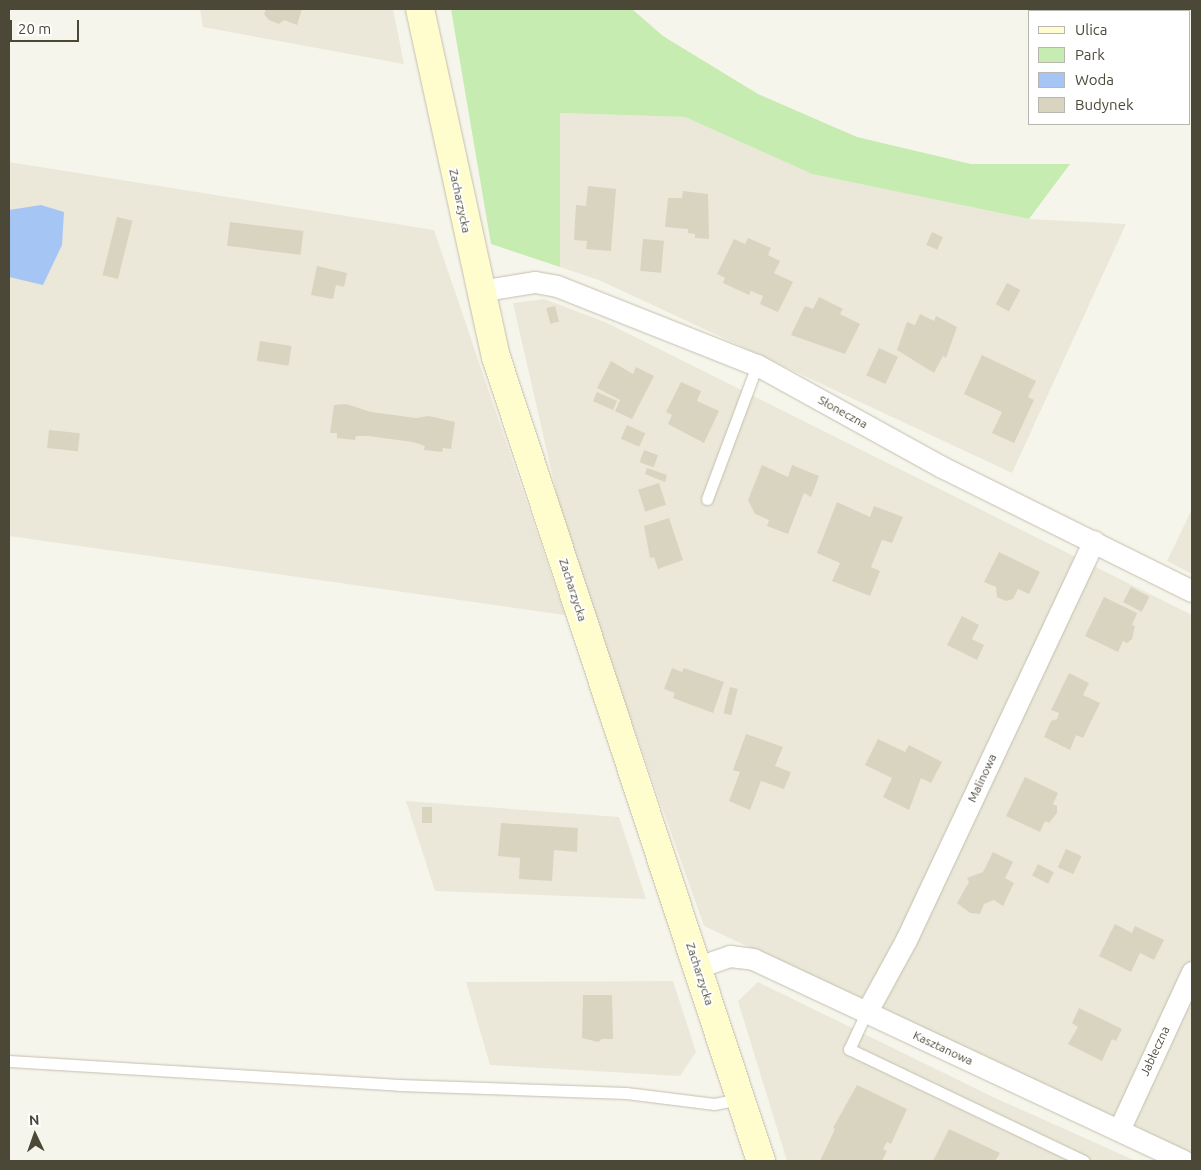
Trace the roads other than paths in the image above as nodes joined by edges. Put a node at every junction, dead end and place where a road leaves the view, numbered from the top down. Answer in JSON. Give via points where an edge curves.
{"nodes":[{"id":1,"x":420,"y":9,"type":"edge"},
{"id":2,"x":479,"y":291,"type":"junction"},
{"id":3,"x":757,"y":365,"type":"junction"},
{"id":4,"x":706,"y":499,"type":"dead end"},
{"id":5,"x":1094,"y":541,"type":"junction"},
{"id":6,"x":1192,"y":591,"type":"edge"},
{"id":7,"x":698,"y":967,"type":"junction"},
{"id":8,"x":1192,"y":972,"type":"edge"},
{"id":9,"x":866,"y":1013,"type":"junction"},
{"id":10,"x":9,"y":1061,"type":"edge"},
{"id":11,"x":740,"y":1098,"type":"junction"},
{"id":12,"x":1118,"y":1130,"type":"junction"},
{"id":13,"x":761,"y":1161,"type":"edge"},
{"id":14,"x":1084,"y":1161,"type":"edge"},
{"id":15,"x":1184,"y":1161,"type":"edge"}],
"edges":[{"from":1,"to":2,"type":"street","name":"Zacharzycka"},
{"from":2,"to":3,"type":"street","name":"Słoneczna","via":[[535,282],[557,286]]},
{"from":2,"to":7,"type":"street","name":"Zacharzycka","via":[[496,357]]},
{"from":3,"to":4,"type":"lane"},
{"from":3,"to":5,"type":"street","name":"Słoneczna","via":[[942,467]]},
{"from":5,"to":6,"type":"street","name":"Słoneczna"},
{"from":5,"to":9,"type":"street","name":"Malinowa","via":[[906,940]]},
{"from":7,"to":9,"type":"street","name":"Kasztanowa","via":[[730,956],[753,959]]},
{"from":7,"to":11,"type":"street","name":"Zacharzycka"},
{"from":8,"to":12,"type":"street","name":"Jabłeczna"},
{"from":9,"to":12,"type":"street","name":"Kasztanowa"},
{"from":9,"to":14,"type":"lane","via":[[849,1049]]},
{"from":10,"to":11,"type":"lane","via":[[400,1085],[626,1093],[714,1104]]},
{"from":11,"to":13,"type":"street","name":"Zacharzycka"},
{"from":12,"to":15,"type":"street","name":"Kasztanowa"}]}
